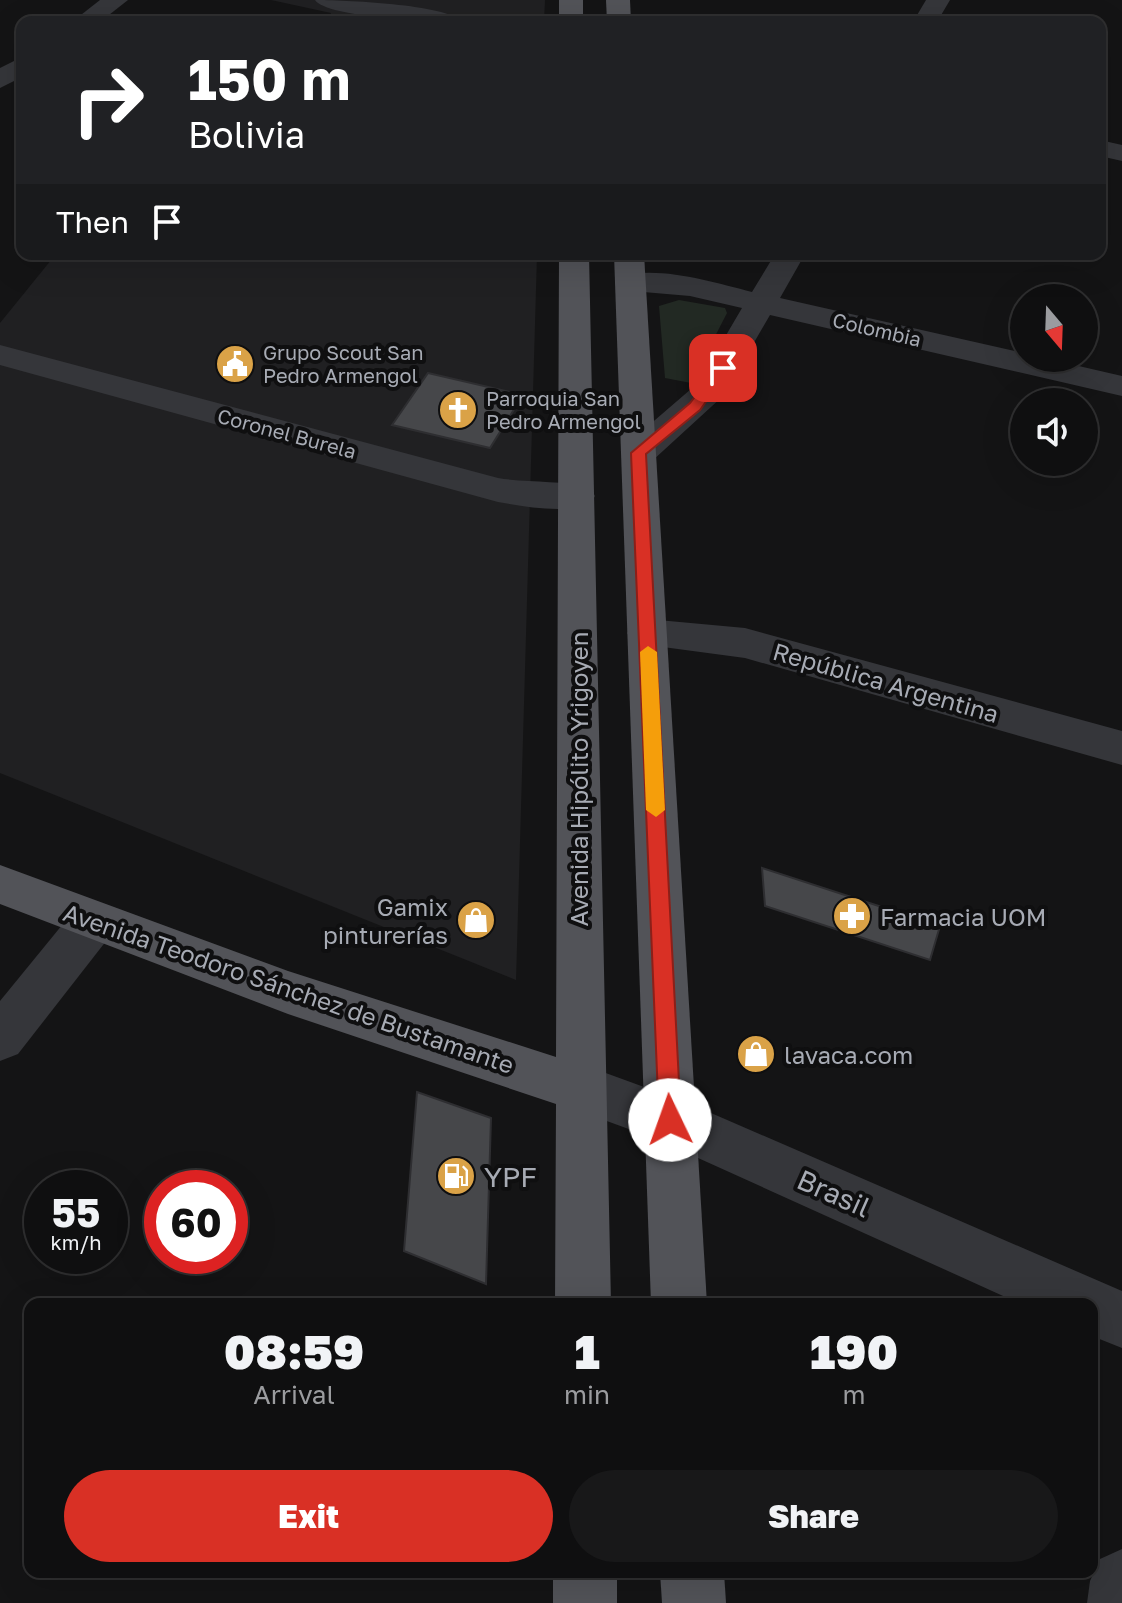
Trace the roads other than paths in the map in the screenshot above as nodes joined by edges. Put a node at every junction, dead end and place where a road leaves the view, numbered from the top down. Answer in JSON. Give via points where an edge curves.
{"nodes":[{"id":1,"x":116,"y":0,"type":"edge"},
{"id":2,"x":327,"y":0,"type":"edge"},
{"id":3,"x":93,"y":16,"type":"edge"},
{"id":4,"x":416,"y":16,"type":"edge"},
{"id":5,"x":574,"y":260,"type":"edge"},
{"id":6,"x":786,"y":260,"type":"edge"},
{"id":7,"x":630,"y":269,"type":"edge"},
{"id":8,"x":761,"y":302,"type":"junction"},
{"id":9,"x":0,"y":355,"type":"edge"},
{"id":10,"x":1122,"y":386,"type":"edge"},
{"id":11,"x":639,"y":453,"type":"junction"},
{"id":12,"x":577,"y":496,"type":"junction"},
{"id":13,"x":647,"y":633,"type":"junction"},
{"id":14,"x":1122,"y":748,"type":"edge"},
{"id":15,"x":0,"y":884,"type":"edge"},
{"id":16,"x":93,"y":922,"type":"junction"},
{"id":17,"x":0,"y":1038,"type":"edge"},
{"id":18,"x":581,"y":1088,"type":"junction"},
{"id":19,"x":670,"y":1120,"type":"junction"},
{"id":20,"x":583,"y":1298,"type":"edge"},
{"id":21,"x":679,"y":1298,"type":"edge"},
{"id":22,"x":1071,"y":1298,"type":"edge"},
{"id":23,"x":1098,"y":1310,"type":"edge"},
{"id":24,"x":1122,"y":1320,"type":"edge"},
{"id":25,"x":585,"y":1578,"type":"edge"},
{"id":26,"x":692,"y":1578,"type":"edge"},
{"id":27,"x":1122,"y":1581,"type":"edge"},
{"id":28,"x":585,"y":1603,"type":"edge"},
{"id":29,"x":694,"y":1603,"type":"edge"},
{"id":30,"x":1119,"y":1603,"type":"edge"}],
"edges":[{"from":1,"to":3,"type":"street"},
{"from":2,"to":4,"type":"street"},
{"from":5,"to":12,"type":"main road","name":"Avenida Hipólito Yrigoyen"},
{"from":6,"to":8,"type":"street"},
{"from":7,"to":8,"type":"street","name":"Colombia"},
{"from":7,"to":11,"type":"main road"},
{"from":8,"to":10,"type":"street","name":"Colombia"},
{"from":8,"to":11,"type":"street","via":[[711,389]]},
{"from":9,"to":12,"type":"street","name":"Coronel Burela","via":[[498,490]]},
{"from":11,"to":13,"type":"main road"},
{"from":12,"to":18,"type":"main road","name":"Avenida Hipólito Yrigoyen"},
{"from":13,"to":14,"type":"street","name":"República Argentina","via":[[745,643]]},
{"from":13,"to":19,"type":"main road"},
{"from":15,"to":16,"type":"main road","name":"Avenida Teodoro Sánchez de Bustamante"},
{"from":16,"to":17,"type":"street"},
{"from":16,"to":18,"type":"main road","name":"Avenida Teodoro Sánchez de Bustamante","via":[[450,1049]]},
{"from":18,"to":19,"type":"street","name":"Brasil"},
{"from":18,"to":20,"type":"main road","name":"Avenida Hipólito Yrigoyen"},
{"from":19,"to":21,"type":"main road"},
{"from":19,"to":22,"type":"street","name":"Brasil"},
{"from":23,"to":24,"type":"street"},
{"from":25,"to":28,"type":"main road"},
{"from":26,"to":29,"type":"main road"},
{"from":27,"to":30,"type":"street"}]}
